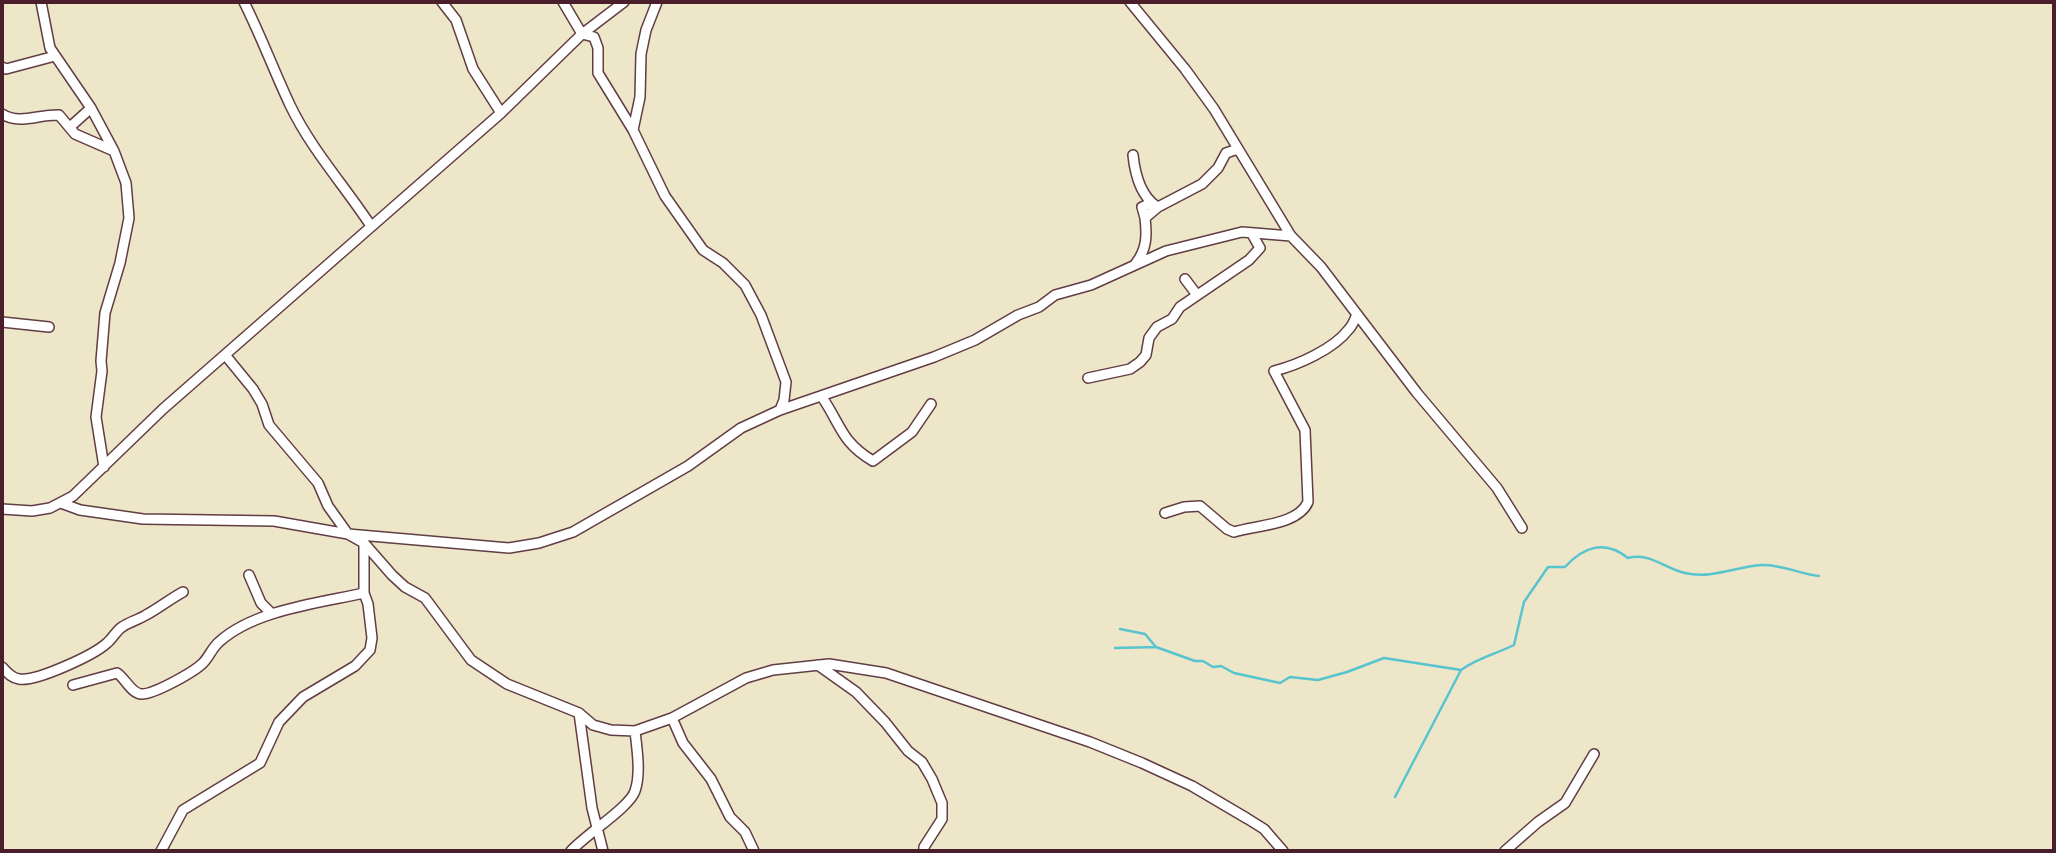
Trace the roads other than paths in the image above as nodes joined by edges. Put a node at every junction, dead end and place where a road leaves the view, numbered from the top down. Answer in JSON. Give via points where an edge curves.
{"nodes":[{"id":1,"x":41,"y":2,"type":"edge"},
{"id":2,"x":244,"y":2,"type":"edge"},
{"id":3,"x":442,"y":2,"type":"edge"},
{"id":4,"x":563,"y":2,"type":"edge"},
{"id":5,"x":624,"y":2,"type":"edge"},
{"id":6,"x":657,"y":2,"type":"edge"},
{"id":7,"x":1129,"y":2,"type":"edge"},
{"id":8,"x":582,"y":34,"type":"junction"},
{"id":9,"x":55,"y":56,"type":"junction"},
{"id":10,"x":2,"y":66,"type":"edge"},
{"id":11,"x":91,"y":108,"type":"junction"},
{"id":12,"x":501,"y":113,"type":"junction"},
{"id":13,"x":2,"y":114,"type":"edge"},
{"id":14,"x":70,"y":127,"type":"junction"},
{"id":15,"x":633,"y":130,"type":"junction"},
{"id":16,"x":1235,"y":145,"type":"junction"},
{"id":17,"x":114,"y":151,"type":"junction"},
{"id":18,"x":1133,"y":155,"type":"dead end"},
{"id":19,"x":1155,"y":205,"type":"junction"},
{"id":20,"x":371,"y":226,"type":"junction"},
{"id":21,"x":1252,"y":234,"type":"junction"},
{"id":22,"x":1272,"y":234,"type":"junction"},
{"id":23,"x":1291,"y":236,"type":"junction"},
{"id":24,"x":1260,"y":248,"type":"junction"},
{"id":25,"x":1134,"y":266,"type":"junction"},
{"id":26,"x":1185,"y":279,"type":"dead end"},
{"id":27,"x":1197,"y":295,"type":"junction"},
{"id":28,"x":1357,"y":314,"type":"junction"},
{"id":29,"x":2,"y":322,"type":"edge"},
{"id":30,"x":49,"y":327,"type":"dead end"},
{"id":31,"x":226,"y":356,"type":"junction"},
{"id":32,"x":1088,"y":378,"type":"dead end"},
{"id":33,"x":822,"y":397,"type":"junction"},
{"id":34,"x":931,"y":404,"type":"dead end"},
{"id":35,"x":780,"y":410,"type":"junction"},
{"id":36,"x":104,"y":467,"type":"junction"},
{"id":37,"x":61,"y":503,"type":"junction"},
{"id":38,"x":2,"y":509,"type":"edge"},
{"id":39,"x":1165,"y":513,"type":"dead end"},
{"id":40,"x":1522,"y":528,"type":"dead end"},
{"id":41,"x":348,"y":534,"type":"junction"},
{"id":42,"x":364,"y":543,"type":"junction"},
{"id":43,"x":248,"y":575,"type":"dead end"},
{"id":44,"x":183,"y":592,"type":"dead end"},
{"id":45,"x":364,"y":593,"type":"junction"},
{"id":46,"x":272,"y":614,"type":"junction"},
{"id":47,"x":818,"y":665,"type":"junction"},
{"id":48,"x":2,"y":667,"type":"edge"},
{"id":49,"x":73,"y":685,"type":"dead end"},
{"id":50,"x":579,"y":713,"type":"junction"},
{"id":51,"x":672,"y":718,"type":"junction"},
{"id":52,"x":635,"y":731,"type":"junction"},
{"id":53,"x":1594,"y":754,"type":"dead end"},
{"id":54,"x":597,"y":827,"type":"junction"},
{"id":55,"x":161,"y":851,"type":"edge"},
{"id":56,"x":571,"y":851,"type":"edge"},
{"id":57,"x":603,"y":851,"type":"edge"},
{"id":58,"x":754,"y":851,"type":"edge"},
{"id":59,"x":924,"y":851,"type":"edge"},
{"id":60,"x":1283,"y":851,"type":"edge"},
{"id":61,"x":1505,"y":851,"type":"edge"}],
"edges":[{"from":1,"to":9,"type":"street"},
{"from":2,"to":20,"type":"street","via":[[312,145]]},
{"from":3,"to":12,"type":"street","via":[[456,20],[473,69]]},
{"from":4,"to":8,"type":"street"},
{"from":5,"to":8,"type":"street"},
{"from":6,"to":15,"type":"street","via":[[641,54],[640,97]]},
{"from":7,"to":16,"type":"street","via":[[1185,69]]},
{"from":8,"to":12,"type":"street"},
{"from":8,"to":15,"type":"street","via":[[594,37],[598,73]]},
{"from":9,"to":10,"type":"street","via":[[6,69]]},
{"from":9,"to":11,"type":"street"},
{"from":11,"to":14,"type":"street"},
{"from":11,"to":17,"type":"street"},
{"from":12,"to":20,"type":"street"},
{"from":13,"to":14,"type":"street","via":[[11,120],[59,115]]},
{"from":14,"to":17,"type":"street","via":[[75,134]]},
{"from":15,"to":35,"type":"street","via":[[665,196],[700,247],[745,285],[761,315],[786,382]]},
{"from":16,"to":19,"type":"street","via":[[1202,184]]},
{"from":16,"to":23,"type":"street"},
{"from":17,"to":36,"type":"street","via":[[126,183],[129,218],[104,325],[96,417]]},
{"from":18,"to":19,"type":"street","via":[[1135,175]]},
{"from":19,"to":25,"type":"street","via":[[1142,207],[1145,248]]},
{"from":20,"to":31,"type":"street"},
{"from":21,"to":22,"type":"street"},
{"from":21,"to":24,"type":"street"},
{"from":21,"to":25,"type":"street","via":[[1242,232],[1166,251]]},
{"from":22,"to":23,"type":"street"},
{"from":22,"to":24,"type":"street"},
{"from":23,"to":28,"type":"street"},
{"from":24,"to":27,"type":"street","via":[[1250,260]]},
{"from":25,"to":33,"type":"street","via":[[1055,295],[975,340]]},
{"from":26,"to":27,"type":"street"},
{"from":27,"to":32,"type":"street","via":[[1153,331],[1140,362],[1130,369]]},
{"from":28,"to":39,"type":"street","via":[[1349,330],[1332,344],[1298,364],[1274,371],[1305,430],[1305,509],[1288,521],[1234,531],[1200,506]]},
{"from":28,"to":40,"type":"street","via":[[1497,488]]},
{"from":29,"to":30,"type":"street"},
{"from":31,"to":36,"type":"street"},
{"from":31,"to":41,"type":"street","via":[[253,389],[270,425],[318,483]]},
{"from":33,"to":34,"type":"street","via":[[843,436],[873,461],[912,432]]},
{"from":33,"to":35,"type":"street"},
{"from":35,"to":41,"type":"street","via":[[741,428],[688,466],[573,532],[539,543],[509,548]]},
{"from":36,"to":37,"type":"street"},
{"from":37,"to":38,"type":"street","via":[[32,511]]},
{"from":37,"to":41,"type":"street","via":[[144,519],[274,522]]},
{"from":41,"to":42,"type":"street"},
{"from":42,"to":45,"type":"street"},
{"from":42,"to":50,"type":"street","via":[[405,587],[425,598],[471,660],[507,684]]},
{"from":43,"to":46,"type":"street","via":[[261,603]]},
{"from":44,"to":48,"type":"street","via":[[120,628],[108,643],[66,667],[33,679],[10,676]]},
{"from":45,"to":46,"type":"street"},
{"from":45,"to":55,"type":"street","via":[[372,638],[363,659],[303,697],[279,722],[260,763],[183,810]]},
{"from":46,"to":49,"type":"street","via":[[218,642],[202,664],[154,690],[141,694],[117,673]]},
{"from":47,"to":51,"type":"street","via":[[747,678]]},
{"from":47,"to":59,"type":"street","via":[[856,692],[922,762],[932,779],[942,803],[942,819]]},
{"from":47,"to":60,"type":"street","via":[[886,673],[1132,758],[1248,819]]},
{"from":50,"to":52,"type":"street","via":[[593,725]]},
{"from":50,"to":54,"type":"street"},
{"from":51,"to":52,"type":"street"},
{"from":51,"to":58,"type":"street","via":[[683,743],[711,779]]},
{"from":52,"to":54,"type":"street","via":[[635,791],[625,806]]},
{"from":53,"to":61,"type":"street","via":[[1565,803]]},
{"from":54,"to":56,"type":"street"},
{"from":54,"to":57,"type":"street"}]}
